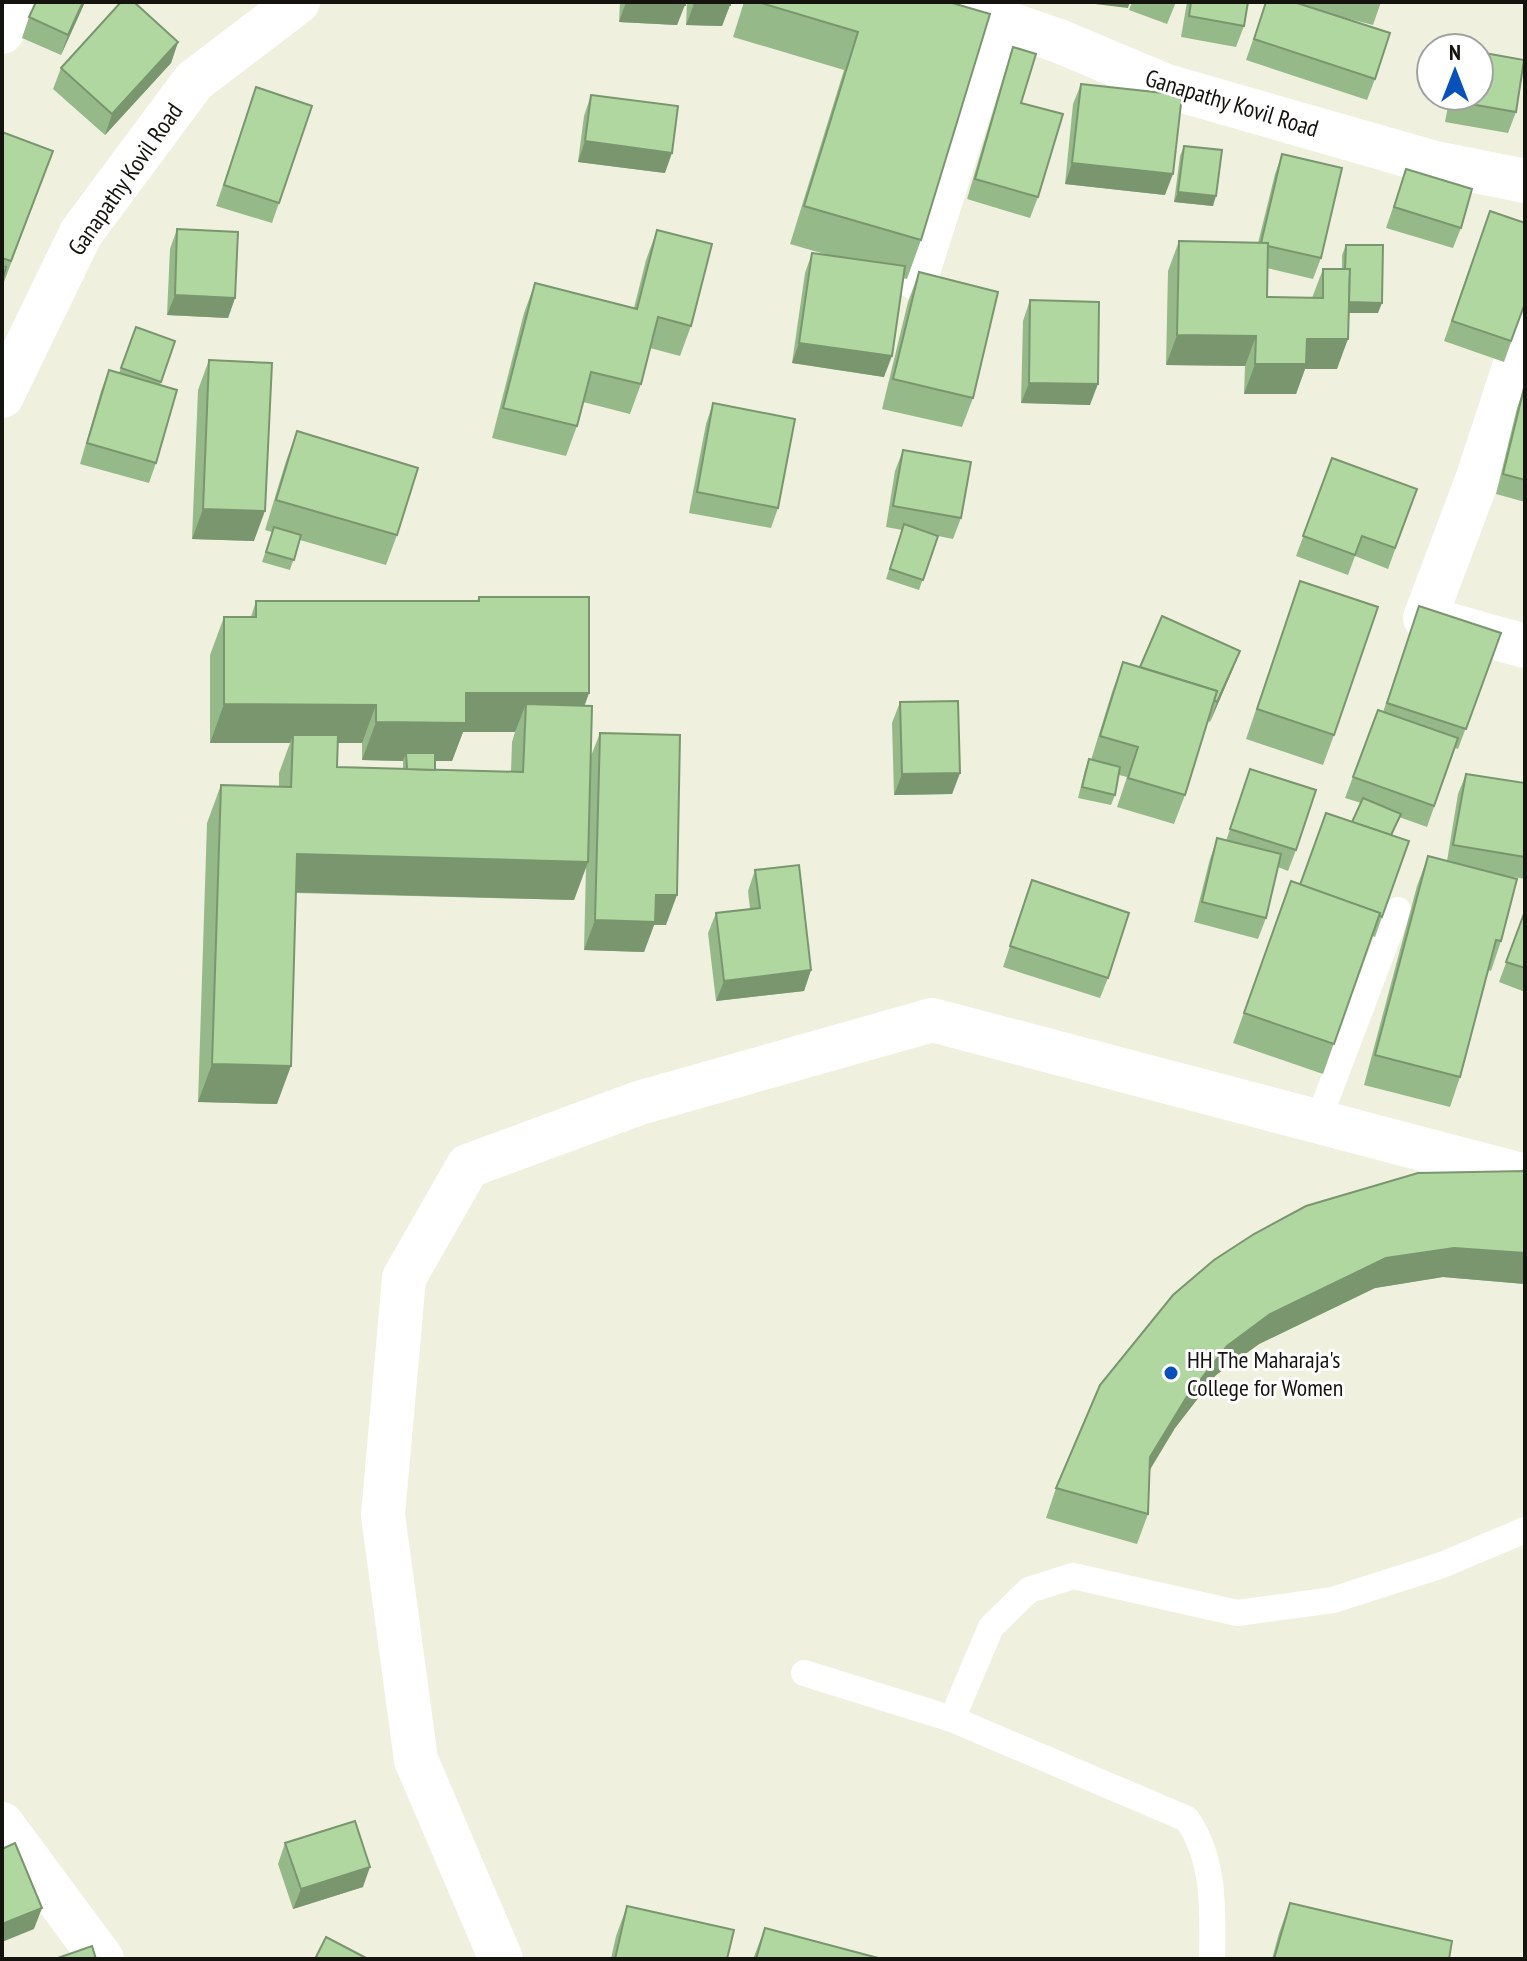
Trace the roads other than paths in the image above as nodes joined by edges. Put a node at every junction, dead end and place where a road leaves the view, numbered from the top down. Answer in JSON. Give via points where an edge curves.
{"nodes":[{"id":1,"x":18,"y":2,"type":"edge"},
{"id":2,"x":298,"y":2,"type":"edge"},
{"id":3,"x":945,"y":2,"type":"edge"},
{"id":4,"x":998,"y":20,"type":"junction"},
{"id":5,"x":2,"y":32,"type":"edge"},
{"id":6,"x":1525,"y":181,"type":"edge"},
{"id":7,"x":916,"y":278,"type":"edge"},
{"id":8,"x":1525,"y":334,"type":"edge"},
{"id":9,"x":2,"y":396,"type":"edge"},
{"id":10,"x":1525,"y":646,"type":"edge"},
{"id":11,"x":1398,"y":910,"type":"dead end"},
{"id":12,"x":1318,"y":1121,"type":"junction"},
{"id":13,"x":1525,"y":1176,"type":"edge"},
{"id":14,"x":1525,"y":1530,"type":"edge"},
{"id":15,"x":804,"y":1673,"type":"dead end"},
{"id":16,"x":952,"y":1719,"type":"junction"},
{"id":17,"x":2,"y":1824,"type":"edge"},
{"id":18,"x":102,"y":1959,"type":"edge"},
{"id":19,"x":501,"y":1959,"type":"edge"},
{"id":20,"x":1212,"y":1959,"type":"edge"}],
"edges":[{"from":1,"to":5,"type":"street"},
{"from":2,"to":9,"type":"street","name":"Ganapathy Kovil Road","via":[[194,81],[81,233]]},
{"from":3,"to":4,"type":"street","name":"Ganapathy Kovil Road"},
{"from":4,"to":6,"type":"street","name":"Ganapathy Kovil Road","via":[[1166,86],[1431,162]]},
{"from":4,"to":7,"type":"street"},
{"from":8,"to":10,"type":"street","via":[[1425,618]]},
{"from":11,"to":12,"type":"lane"},
{"from":12,"to":13,"type":"street"},
{"from":12,"to":19,"type":"street","via":[[932,1020],[639,1103],[468,1166],[404,1278],[383,1515],[416,1760]]},
{"from":14,"to":16,"type":"lane","via":[[1442,1565],[1333,1600],[1237,1613],[1073,1576],[1029,1590],[991,1627]]},
{"from":15,"to":16,"type":"lane"},
{"from":16,"to":20,"type":"lane","via":[[1187,1819],[1203,1843],[1213,1909]]},
{"from":17,"to":18,"type":"street"}]}
